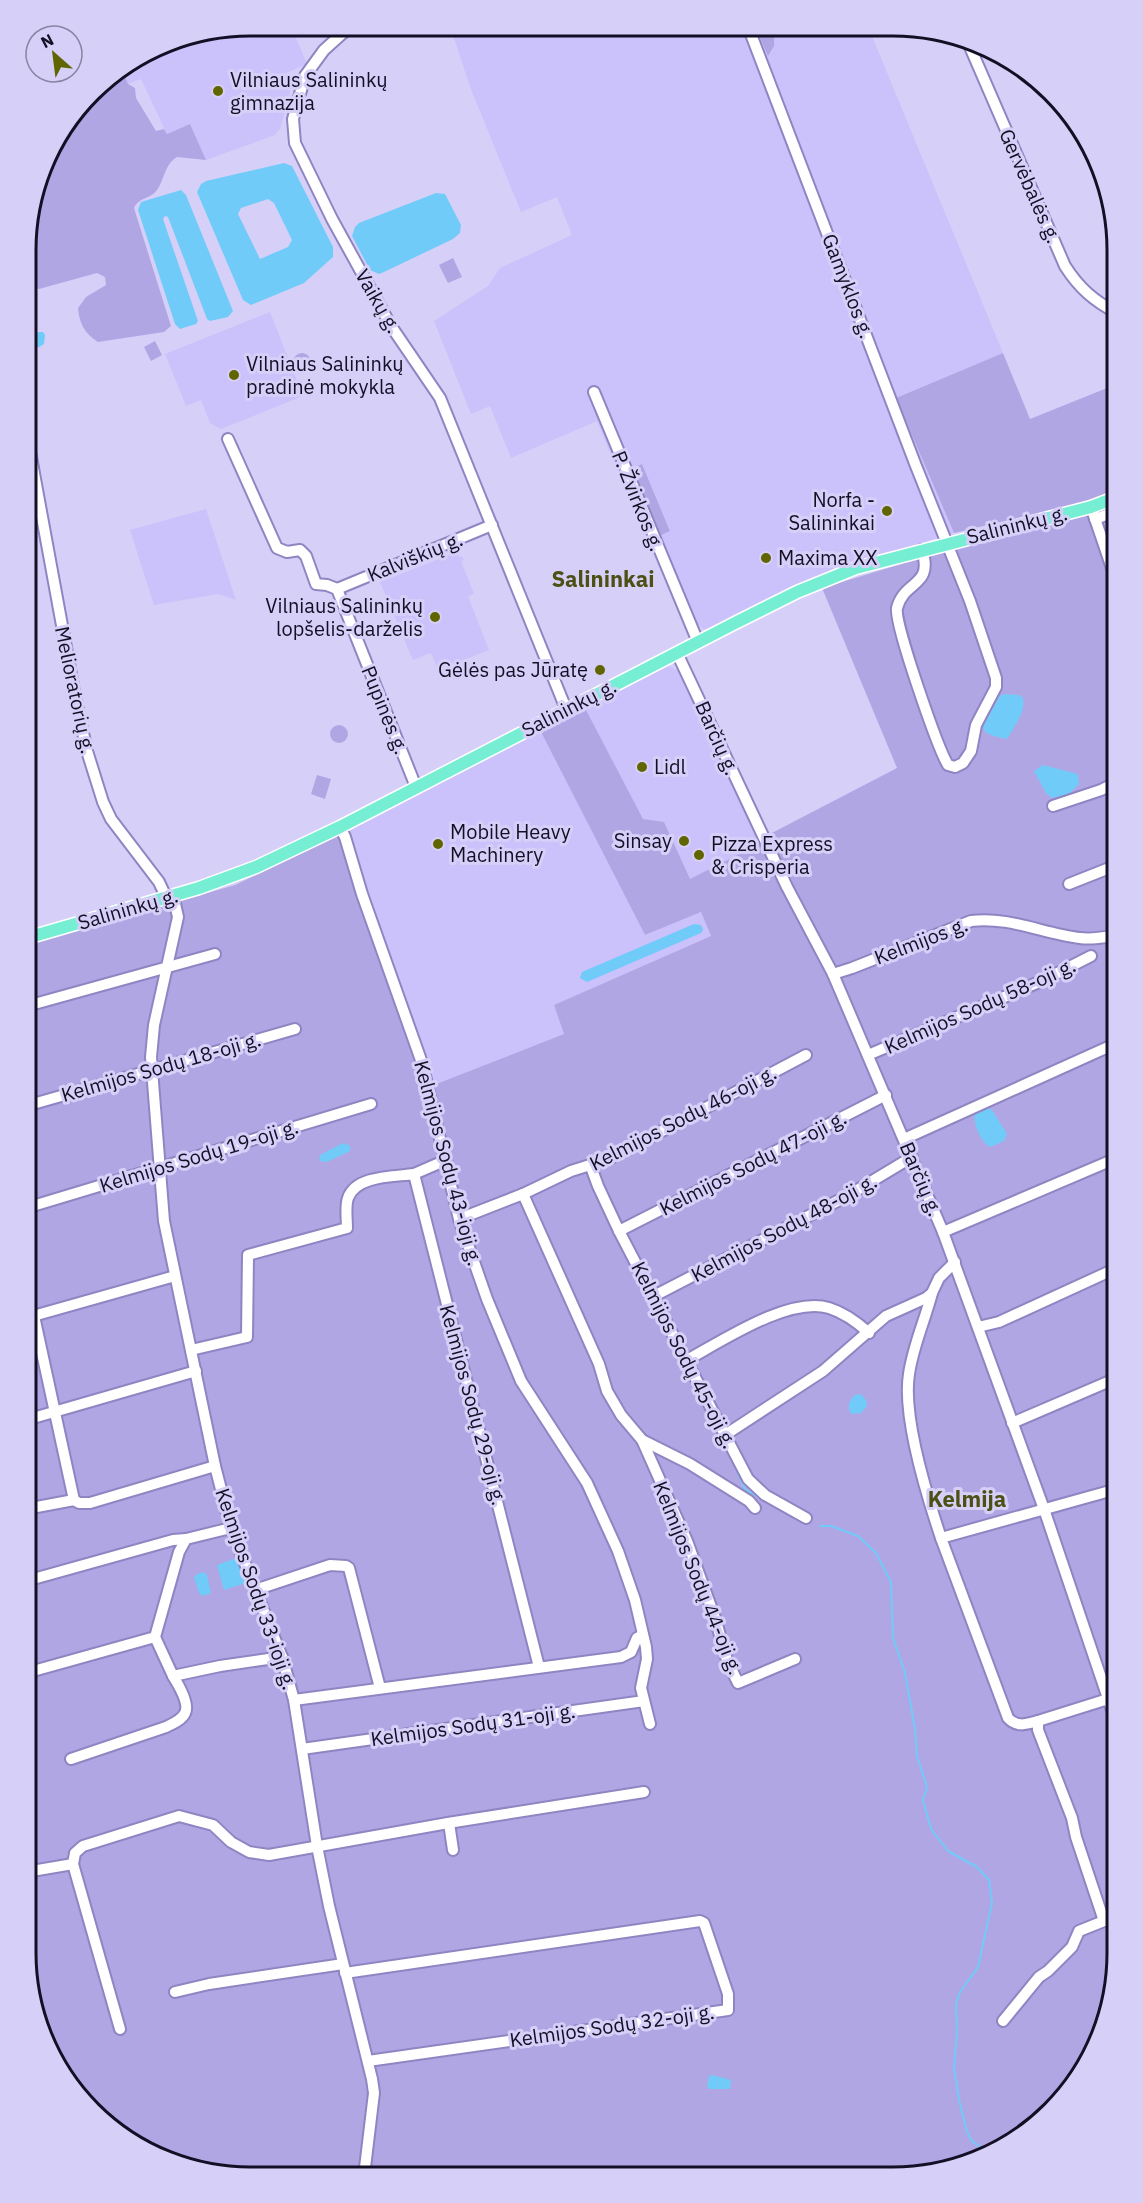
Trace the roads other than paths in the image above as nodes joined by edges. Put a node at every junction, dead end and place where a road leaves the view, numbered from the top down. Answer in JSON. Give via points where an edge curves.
{"nodes":[{"id":1,"x":340,"y":36,"type":"edge"},
{"id":2,"x":752,"y":36,"type":"edge"},
{"id":3,"x":972,"y":51,"type":"edge"},
{"id":4,"x":1107,"y":308,"type":"edge"},
{"id":5,"x":594,"y":392,"type":"dead end"},
{"id":6,"x":228,"y":439,"type":"dead end"},
{"id":7,"x":36,"y":500,"type":"edge"},
{"id":8,"x":1107,"y":504,"type":"edge"},
{"id":9,"x":1107,"y":512,"type":"edge"},
{"id":10,"x":1093,"y":513,"type":"junction"},
{"id":11,"x":492,"y":525,"type":"junction"},
{"id":12,"x":946,"y":543,"type":"junction"},
{"id":13,"x":922,"y":550,"type":"junction"},
{"id":14,"x":1107,"y":554,"type":"edge"},
{"id":15,"x":337,"y":589,"type":"junction"},
{"id":16,"x":698,"y":642,"type":"junction"},
{"id":17,"x":677,"y":653,"type":"junction"},
{"id":18,"x":566,"y":709,"type":"junction"},
{"id":19,"x":416,"y":787,"type":"junction"},
{"id":20,"x":1107,"y":787,"type":"edge"},
{"id":21,"x":1053,"y":806,"type":"dead end"},
{"id":22,"x":340,"y":827,"type":"junction"},
{"id":23,"x":1107,"y":870,"type":"edge"},
{"id":24,"x":1069,"y":884,"type":"dead end"},
{"id":25,"x":170,"y":896,"type":"junction"},
{"id":26,"x":36,"y":935,"type":"edge"},
{"id":27,"x":1107,"y":936,"type":"edge"},
{"id":28,"x":215,"y":954,"type":"dead end"},
{"id":29,"x":1091,"y":956,"type":"dead end"},
{"id":30,"x":167,"y":967,"type":"junction"},
{"id":31,"x":832,"y":974,"type":"junction"},
{"id":32,"x":36,"y":1003,"type":"edge"},
{"id":33,"x":295,"y":1029,"type":"dead end"},
{"id":34,"x":1107,"y":1048,"type":"edge"},
{"id":35,"x":806,"y":1055,"type":"dead end"},
{"id":36,"x":868,"y":1055,"type":"junction"},
{"id":37,"x":152,"y":1071,"type":"junction"},
{"id":38,"x":886,"y":1095,"type":"junction"},
{"id":39,"x":36,"y":1103,"type":"edge"},
{"id":40,"x":371,"y":1104,"type":"dead end"},
{"id":41,"x":904,"y":1139,"type":"junction"},
{"id":42,"x":912,"y":1157,"type":"junction"},
{"id":43,"x":444,"y":1161,"type":"junction"},
{"id":44,"x":1107,"y":1162,"type":"edge"},
{"id":45,"x":591,"y":1167,"type":"junction"},
{"id":46,"x":160,"y":1168,"type":"junction"},
{"id":47,"x":414,"y":1174,"type":"junction"},
{"id":48,"x":523,"y":1194,"type":"junction"},
{"id":49,"x":36,"y":1205,"type":"edge"},
{"id":50,"x":459,"y":1219,"type":"junction"},
{"id":51,"x":620,"y":1231,"type":"junction"},
{"id":52,"x":943,"y":1232,"type":"junction"},
{"id":53,"x":955,"y":1262,"type":"junction"},
{"id":54,"x":1107,"y":1273,"type":"edge"},
{"id":55,"x":175,"y":1276,"type":"junction"},
{"id":56,"x":932,"y":1293,"type":"junction"},
{"id":57,"x":654,"y":1296,"type":"junction"},
{"id":58,"x":36,"y":1315,"type":"edge"},
{"id":59,"x":978,"y":1327,"type":"junction"},
{"id":60,"x":869,"y":1333,"type":"junction"},
{"id":61,"x":36,"y":1340,"type":"edge"},
{"id":62,"x":191,"y":1350,"type":"junction"},
{"id":63,"x":687,"y":1360,"type":"junction"},
{"id":64,"x":196,"y":1371,"type":"junction"},
{"id":65,"x":1107,"y":1382,"type":"edge"},
{"id":66,"x":55,"y":1412,"type":"junction"},
{"id":67,"x":36,"y":1417,"type":"edge"},
{"id":68,"x":1012,"y":1423,"type":"junction"},
{"id":69,"x":726,"y":1435,"type":"junction"},
{"id":70,"x":642,"y":1440,"type":"junction"},
{"id":71,"x":215,"y":1466,"type":"junction"},
{"id":72,"x":1107,"y":1492,"type":"edge"},
{"id":73,"x":74,"y":1500,"type":"junction"},
{"id":74,"x":36,"y":1507,"type":"edge"},
{"id":75,"x":755,"y":1508,"type":"dead end"},
{"id":76,"x":1044,"y":1509,"type":"junction"},
{"id":77,"x":806,"y":1518,"type":"dead end"},
{"id":78,"x":231,"y":1528,"type":"junction"},
{"id":79,"x":941,"y":1538,"type":"junction"},
{"id":80,"x":186,"y":1539,"type":"junction"},
{"id":81,"x":36,"y":1578,"type":"edge"},
{"id":82,"x":255,"y":1590,"type":"junction"},
{"id":83,"x":643,"y":1635,"type":"junction"},
{"id":84,"x":155,"y":1637,"type":"junction"},
{"id":85,"x":282,"y":1657,"type":"junction"},
{"id":86,"x":795,"y":1659,"type":"dead end"},
{"id":87,"x":538,"y":1667,"type":"junction"},
{"id":88,"x":36,"y":1670,"type":"edge"},
{"id":89,"x":173,"y":1676,"type":"junction"},
{"id":90,"x":380,"y":1688,"type":"junction"},
{"id":91,"x":1107,"y":1696,"type":"edge"},
{"id":92,"x":1107,"y":1699,"type":"edge"},
{"id":93,"x":294,"y":1700,"type":"junction"},
{"id":94,"x":644,"y":1701,"type":"junction"},
{"id":95,"x":1038,"y":1720,"type":"junction"},
{"id":96,"x":650,"y":1724,"type":"dead end"},
{"id":97,"x":302,"y":1749,"type":"junction"},
{"id":98,"x":71,"y":1759,"type":"dead end"},
{"id":99,"x":644,"y":1792,"type":"dead end"},
{"id":100,"x":449,"y":1823,"type":"junction"},
{"id":101,"x":317,"y":1846,"type":"junction"},
{"id":102,"x":453,"y":1851,"type":"dead end"},
{"id":103,"x":73,"y":1863,"type":"junction"},
{"id":104,"x":36,"y":1870,"type":"edge"},
{"id":105,"x":1107,"y":1920,"type":"edge"},
{"id":106,"x":1104,"y":1921,"type":"junction"},
{"id":107,"x":344,"y":1969,"type":"junction"},
{"id":108,"x":175,"y":1992,"type":"dead end"},
{"id":109,"x":1003,"y":2021,"type":"dead end"},
{"id":110,"x":120,"y":2029,"type":"dead end"},
{"id":111,"x":368,"y":2061,"type":"junction"},
{"id":112,"x":365,"y":2167,"type":"edge"}],
"edges":[{"from":1,"to":11,"type":"street","name":"Vaikų g.","via":[[324,50],[305,76],[293,119],[295,143],[391,326],[440,398]]},
{"from":2,"to":12,"type":"street","name":"Gamyklos g."},
{"from":3,"to":4,"type":"street","name":"Gervėbalės g.","via":[[1065,266],[1085,293]]},
{"from":5,"to":16,"type":"street","name":"P. Žvirkos g."},
{"from":6,"to":15,"type":"street","via":[[278,548],[287,552],[300,550],[316,584]]},
{"from":7,"to":25,"type":"street","name":"Melioratorių g.","via":[[72,685],[103,802],[111,819]]},
{"from":8,"to":10,"type":"main road","name":"Salininkų g."},
{"from":9,"to":10,"type":"street"},
{"from":10,"to":12,"type":"main road","name":"Salininkų g."},
{"from":10,"to":14,"type":"street"},
{"from":11,"to":15,"type":"street","name":"Kalviškių g."},
{"from":11,"to":18,"type":"street","name":"Vaikų g."},
{"from":12,"to":13,"type":"main road","name":"Salininkų g."},
{"from":12,"to":13,"type":"street","name":"Gamyklos g.","via":[[997,683],[976,725],[968,759],[955,767],[948,765],[941,749],[897,620],[900,601],[924,573]]},
{"from":13,"to":16,"type":"main road","name":"Salininkų g.","via":[[826,579]]},
{"from":15,"to":19,"type":"street","name":"Pupinės g."},
{"from":16,"to":17,"type":"main road","name":"Salininkų g."},
{"from":17,"to":18,"type":"main road","name":"Salininkų g."},
{"from":17,"to":31,"type":"street","name":"Barčių g."},
{"from":18,"to":19,"type":"main road","name":"Salininkų g."},
{"from":19,"to":22,"type":"main road","name":"Salininkų g."},
{"from":20,"to":21,"type":"street"},
{"from":22,"to":25,"type":"main road","name":"Salininkų g.","via":[[256,867]]},
{"from":22,"to":43,"type":"street","name":"Kelmijos Sodų 43-ioji g.","via":[[422,1062]]},
{"from":23,"to":24,"type":"street"},
{"from":25,"to":26,"type":"main road","name":"Salininkų g."},
{"from":25,"to":30,"type":"street","name":"Kelmijos Sodų 33-ioji g.","via":[[177,917]]},
{"from":27,"to":31,"type":"street","name":"Kelmijos g.","via":[[1080,938],[1006,922],[977,920]]},
{"from":28,"to":30,"type":"street"},
{"from":29,"to":36,"type":"street","name":"Kelmijos Sodų 58-oji g."},
{"from":30,"to":32,"type":"street"},
{"from":30,"to":37,"type":"street","name":"Kelmijos Sodų 33-ioji g.","via":[[151,1043]]},
{"from":31,"to":36,"type":"street","name":"Barčių g."},
{"from":33,"to":37,"type":"street","name":"Kelmijos Sodų 18-oji g."},
{"from":34,"to":41,"type":"street"},
{"from":35,"to":45,"type":"street","name":"Kelmijos Sodų 46-oji g."},
{"from":36,"to":38,"type":"street","name":"Barčių g."},
{"from":37,"to":39,"type":"street","name":"Kelmijos Sodų 18-oji g."},
{"from":37,"to":46,"type":"street","name":"Kelmijos Sodų 33-ioji g."},
{"from":38,"to":41,"type":"street","name":"Barčių g."},
{"from":38,"to":51,"type":"street","name":"Kelmijos Sodų 47-oji g."},
{"from":40,"to":46,"type":"street","name":"Kelmijos Sodų 19-oji g."},
{"from":41,"to":42,"type":"street","name":"Barčių g."},
{"from":42,"to":52,"type":"street","name":"Barčių g."},
{"from":42,"to":57,"type":"street","name":"Kelmijos Sodų 48-oji g.","via":[[839,1200]]},
{"from":43,"to":47,"type":"street"},
{"from":43,"to":50,"type":"street","name":"Kelmijos Sodų 43-ioji g."},
{"from":44,"to":52,"type":"street"},
{"from":45,"to":48,"type":"street","name":"Kelmijos Sodų 46-oji g.","via":[[571,1171]]},
{"from":45,"to":51,"type":"street","name":"Kelmijos Sodų 45-oji g."},
{"from":46,"to":49,"type":"street","name":"Kelmijos Sodų 19-oji g."},
{"from":46,"to":55,"type":"street","name":"Kelmijos Sodų 33-ioji g.","via":[[164,1221]]},
{"from":47,"to":62,"type":"street","via":[[357,1186],[348,1198],[346,1227],[248,1255],[247,1337]]},
{"from":47,"to":87,"type":"street","name":"Kelmijos Sodų 29-oji g."},
{"from":48,"to":50,"type":"street","name":"Kelmijos Sodų 46-oji g."},
{"from":48,"to":70,"type":"street","name":"Kelmijos Sodų 44-oji g.","via":[[599,1364],[607,1391]]},
{"from":50,"to":83,"type":"street","name":"Kelmijos Sodų 43-ioji g.","via":[[521,1381],[587,1483],[618,1551]]},
{"from":51,"to":57,"type":"street","name":"Kelmijos Sodų 45-oji g."},
{"from":52,"to":53,"type":"street","name":"Barčių g."},
{"from":53,"to":56,"type":"street","via":[[939,1278]]},
{"from":53,"to":59,"type":"street","name":"Barčių g."},
{"from":54,"to":59,"type":"street","via":[[999,1322]]},
{"from":55,"to":58,"type":"street"},
{"from":55,"to":62,"type":"street","name":"Kelmijos Sodų 33-ioji g."},
{"from":56,"to":60,"type":"street","via":[[886,1316]]},
{"from":56,"to":79,"type":"street","via":[[912,1359],[908,1389],[923,1482]]},
{"from":57,"to":63,"type":"street","name":"Kelmijos Sodų 45-oji g."},
{"from":59,"to":68,"type":"street","name":"Barčių g."},
{"from":60,"to":63,"type":"street","via":[[841,1312],[810,1307],[770,1316]]},
{"from":60,"to":69,"type":"street","via":[[824,1371]]},
{"from":61,"to":66,"type":"street"},
{"from":62,"to":64,"type":"street","name":"Kelmijos Sodų 33-ioji g."},
{"from":63,"to":69,"type":"street","name":"Kelmijos Sodų 45-oji g."},
{"from":64,"to":66,"type":"street"},
{"from":64,"to":71,"type":"street","name":"Kelmijos Sodų 33-ioji g."},
{"from":65,"to":68,"type":"street"},
{"from":66,"to":67,"type":"street"},
{"from":66,"to":73,"type":"street"},
{"from":68,"to":76,"type":"street","name":"Barčių g."},
{"from":69,"to":77,"type":"street","name":"Kelmijos Sodų 45-oji g.","via":[[748,1479],[758,1490]]},
{"from":70,"to":75,"type":"street","via":[[690,1464]]},
{"from":70,"to":86,"type":"street","name":"Kelmijos Sodų 44-oji g.","via":[[687,1541],[738,1683]]},
{"from":71,"to":73,"type":"street","via":[[90,1503]]},
{"from":71,"to":78,"type":"street","name":"Kelmijos Sodų 33-ioji g."},
{"from":72,"to":76,"type":"street"},
{"from":73,"to":74,"type":"street"},
{"from":76,"to":79,"type":"street"},
{"from":76,"to":91,"type":"street","name":"Barčių g."},
{"from":78,"to":80,"type":"street"},
{"from":78,"to":82,"type":"street","name":"Kelmijos Sodų 33-ioji g."},
{"from":79,"to":95,"type":"street","via":[[1008,1718],[1019,1725]]},
{"from":80,"to":81,"type":"street"},
{"from":80,"to":84,"type":"street"},
{"from":82,"to":85,"type":"street","name":"Kelmijos Sodų 33-ioji g."},
{"from":82,"to":90,"type":"street","via":[[330,1565],[348,1568]]},
{"from":83,"to":87,"type":"street","via":[[621,1657]]},
{"from":83,"to":94,"type":"street","name":"Kelmijos Sodų 43-ioji g.","via":[[647,1659],[641,1682]]},
{"from":84,"to":88,"type":"street"},
{"from":84,"to":89,"type":"street"},
{"from":85,"to":89,"type":"street"},
{"from":85,"to":93,"type":"street","name":"Kelmijos Sodų 33-ioji g."},
{"from":87,"to":90,"type":"street"},
{"from":89,"to":98,"type":"street","via":[[186,1708],[180,1719]]},
{"from":90,"to":93,"type":"street"},
{"from":92,"to":95,"type":"street"},
{"from":93,"to":97,"type":"street","name":"Kelmijos Sodų 33-ioji g."},
{"from":94,"to":96,"type":"street","name":"Kelmijos Sodų 43-ioji g."},
{"from":94,"to":97,"type":"street","name":"Kelmijos Sodų 31-oji g."},
{"from":95,"to":106,"type":"street","via":[[1038,1730],[1072,1818]]},
{"from":97,"to":101,"type":"street","name":"Kelmijos Sodų 33-ioji g."},
{"from":99,"to":100,"type":"street"},
{"from":100,"to":101,"type":"street"},
{"from":100,"to":102,"type":"street"},
{"from":101,"to":103,"type":"street","via":[[255,1854],[231,1842],[213,1825],[179,1816],[83,1846],[75,1853]]},
{"from":101,"to":107,"type":"street","name":"Kelmijos Sodų 33-ioji g."},
{"from":103,"to":104,"type":"street"},
{"from":103,"to":110,"type":"street"},
{"from":105,"to":106,"type":"street"},
{"from":106,"to":109,"type":"street","via":[[1080,1931],[1071,1947],[1039,1977]]},
{"from":107,"to":108,"type":"street","via":[[210,1984]]},
{"from":107,"to":111,"type":"street","name":"Kelmijos Sodų 33-ioji g."},
{"from":107,"to":111,"type":"street","name":"Kelmijos Sodų 32-oji g.","via":[[700,1921],[704,1923],[728,1994],[728,2010]]},
{"from":111,"to":112,"type":"street","name":"Kelmijos Sodų 33-ioji g.","via":[[374,2093]]}]}
